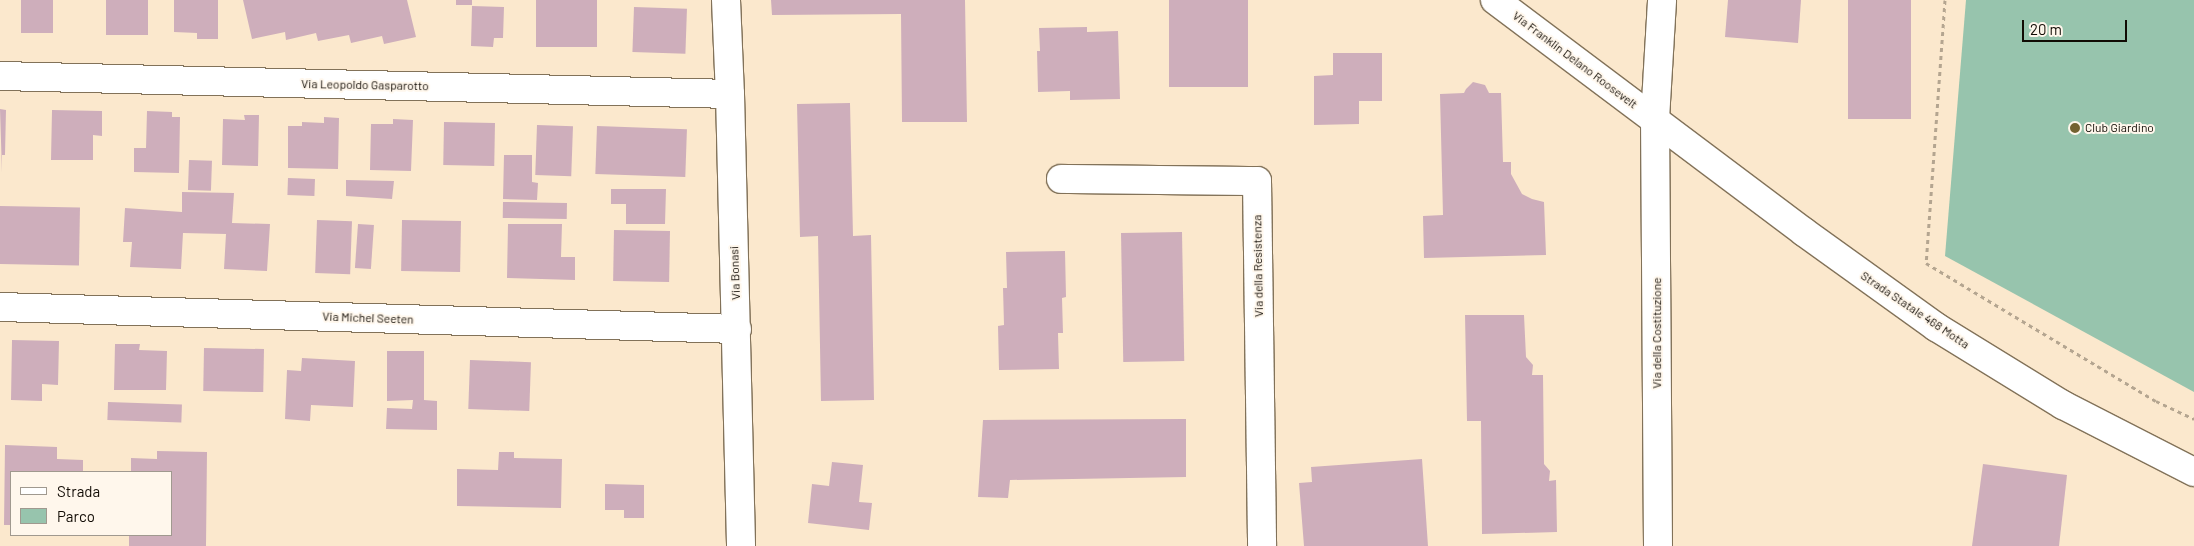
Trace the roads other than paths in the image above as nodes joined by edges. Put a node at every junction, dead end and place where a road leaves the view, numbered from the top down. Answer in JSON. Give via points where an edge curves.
{"nodes":[{"id":1,"x":726,"y":0,"type":"edge"},
{"id":2,"x":1495,"y":0,"type":"edge"},
{"id":3,"x":1662,"y":0,"type":"edge"},
{"id":4,"x":0,"y":76,"type":"edge"},
{"id":5,"x":730,"y":94,"type":"junction"},
{"id":6,"x":1655,"y":119,"type":"junction"},
{"id":7,"x":1061,"y":179,"type":"dead end"},
{"id":8,"x":0,"y":307,"type":"edge"},
{"id":9,"x":737,"y":330,"type":"junction"},
{"id":10,"x":2194,"y":472,"type":"edge"},
{"id":11,"x":741,"y":546,"type":"edge"},
{"id":12,"x":1262,"y":546,"type":"edge"},
{"id":13,"x":1658,"y":546,"type":"edge"}],
"edges":[{"from":1,"to":5,"type":"street","name":"Via Bonasi"},
{"from":2,"to":6,"type":"street","name":"Via Franklin Delano Roosevelt"},
{"from":3,"to":6,"type":"street","name":"Via della Costituzione"},
{"from":4,"to":5,"type":"street","name":"Via Leopoldo Gasparotto"},
{"from":5,"to":9,"type":"street","name":"Via Bonasi"},
{"from":6,"to":10,"type":"street","name":"Strada Statale 468 Motta","via":[[1804,232],[1936,326],[2062,405]]},
{"from":6,"to":13,"type":"street","name":"Via della Costituzione"},
{"from":7,"to":12,"type":"street","name":"Via della Resistenza","via":[[1256,181]]},
{"from":8,"to":9,"type":"street","name":"Via Michel Seeten"},
{"from":9,"to":11,"type":"street","name":"Via Bonasi"}]}
